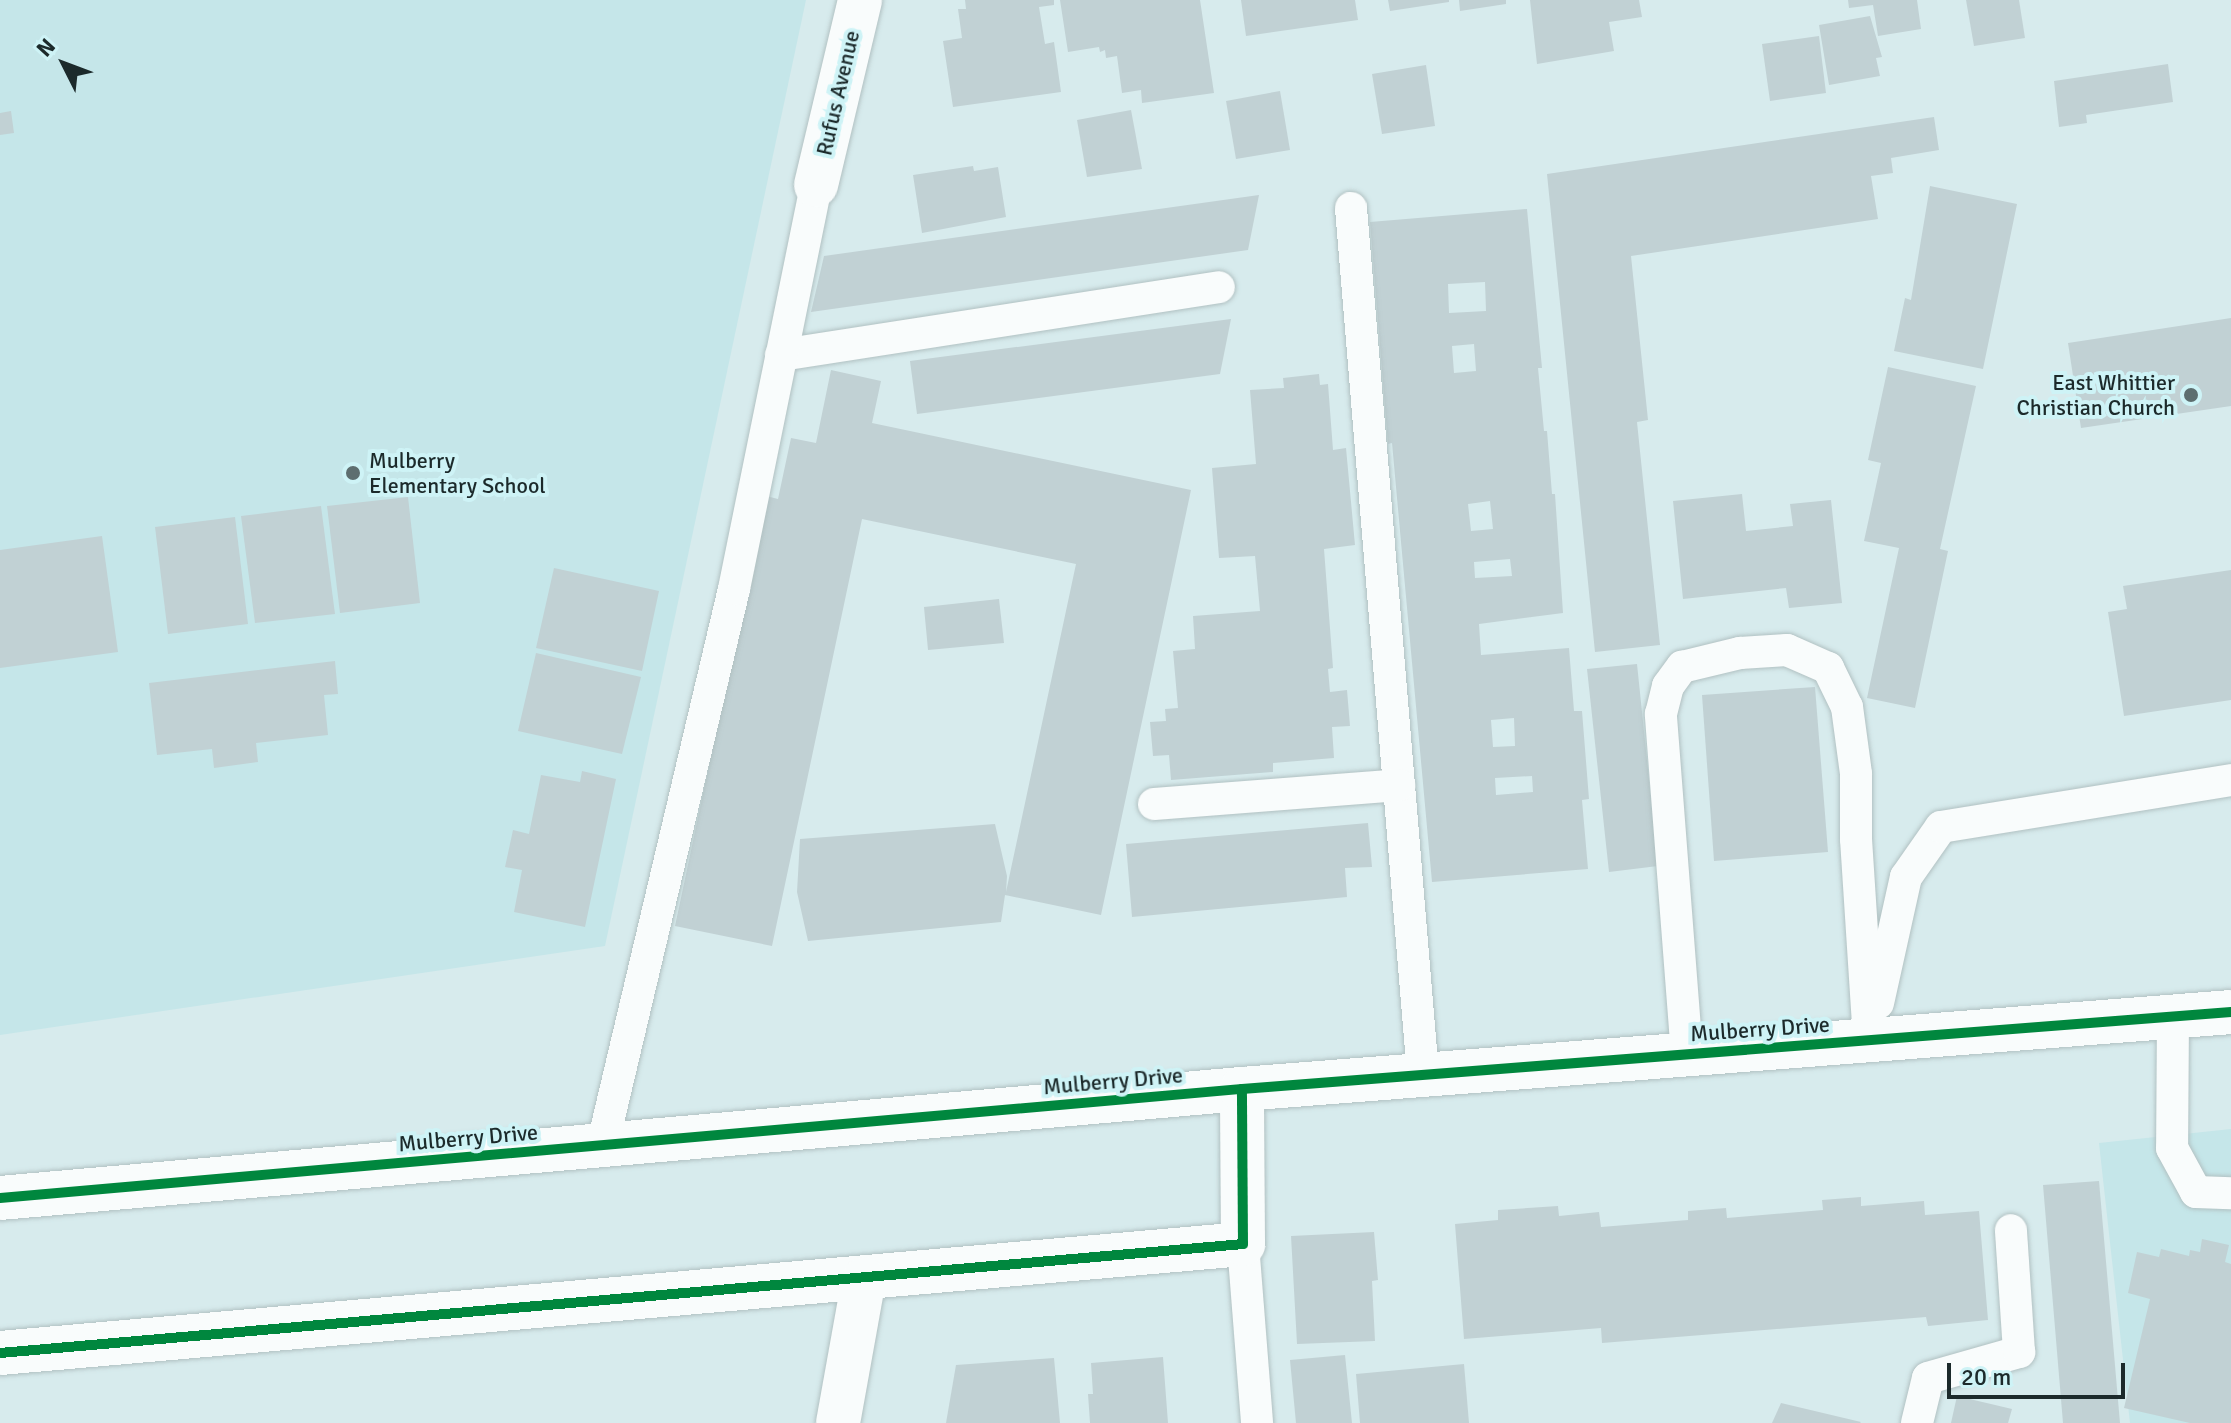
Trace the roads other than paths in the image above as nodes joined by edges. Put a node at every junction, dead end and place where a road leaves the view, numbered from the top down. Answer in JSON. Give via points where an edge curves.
{"nodes":[{"id":1,"x":860,"y":0,"type":"edge"},
{"id":2,"x":816,"y":185,"type":"joint"},
{"id":3,"x":1351,"y":208,"type":"dead end"},
{"id":4,"x":1219,"y":287,"type":"dead end"},
{"id":5,"x":781,"y":355,"type":"junction"},
{"id":6,"x":2231,"y":780,"type":"edge"},
{"id":7,"x":1399,"y":785,"type":"junction"},
{"id":8,"x":1154,"y":804,"type":"dead end"},
{"id":9,"x":2231,"y":1012,"type":"edge"},
{"id":10,"x":2173,"y":1016,"type":"junction"},
{"id":11,"x":1869,"y":1041,"type":"junction"},
{"id":12,"x":1687,"y":1055,"type":"junction"},
{"id":13,"x":1423,"y":1075,"type":"junction"},
{"id":14,"x":1242,"y":1089,"type":"junction"},
{"id":15,"x":602,"y":1147,"type":"junction"},
{"id":16,"x":2231,"y":1193,"type":"edge"},
{"id":17,"x":0,"y":1198,"type":"edge"},
{"id":18,"x":2011,"y":1230,"type":"dead end"},
{"id":19,"x":1243,"y":1244,"type":"junction"},
{"id":20,"x":864,"y":1279,"type":"junction"},
{"id":21,"x":0,"y":1353,"type":"edge"},
{"id":22,"x":838,"y":1423,"type":"edge"},
{"id":23,"x":1257,"y":1423,"type":"edge"},
{"id":24,"x":1917,"y":1423,"type":"edge"}],
"edges":[{"from":1,"to":2,"type":"main road","name":"Rufus Avenue"},
{"from":2,"to":5,"type":"lane"},
{"from":3,"to":7,"type":"lane"},
{"from":4,"to":5,"type":"lane"},
{"from":5,"to":15,"type":"lane","via":[[734,589]]},
{"from":6,"to":11,"type":"lane","via":[[1941,827],[1906,877]]},
{"from":7,"to":8,"type":"lane"},
{"from":7,"to":13,"type":"lane"},
{"from":9,"to":10,"type":"main road","name":"Mulberry Drive"},
{"from":10,"to":11,"type":"main road","name":"Mulberry Drive"},
{"from":10,"to":16,"type":"lane","via":[[2172,1148],[2196,1192]]},
{"from":11,"to":12,"type":"main road","name":"Mulberry Drive"},
{"from":11,"to":12,"type":"lane","via":[[1856,774],[1847,707],[1828,668],[1787,650],[1740,653],[1682,667],[1668,686],[1661,714]]},
{"from":12,"to":13,"type":"main road","name":"Mulberry Drive"},
{"from":13,"to":14,"type":"main road","name":"Mulberry Drive"},
{"from":14,"to":15,"type":"main road","name":"Mulberry Drive"},
{"from":14,"to":19,"type":"main road"},
{"from":15,"to":17,"type":"main road","name":"Mulberry Drive"},
{"from":18,"to":24,"type":"lane","via":[[2019,1352],[1928,1378]]},
{"from":19,"to":20,"type":"main road"},
{"from":19,"to":23,"type":"lane"},
{"from":20,"to":21,"type":"main road"},
{"from":20,"to":22,"type":"main road"}]}
